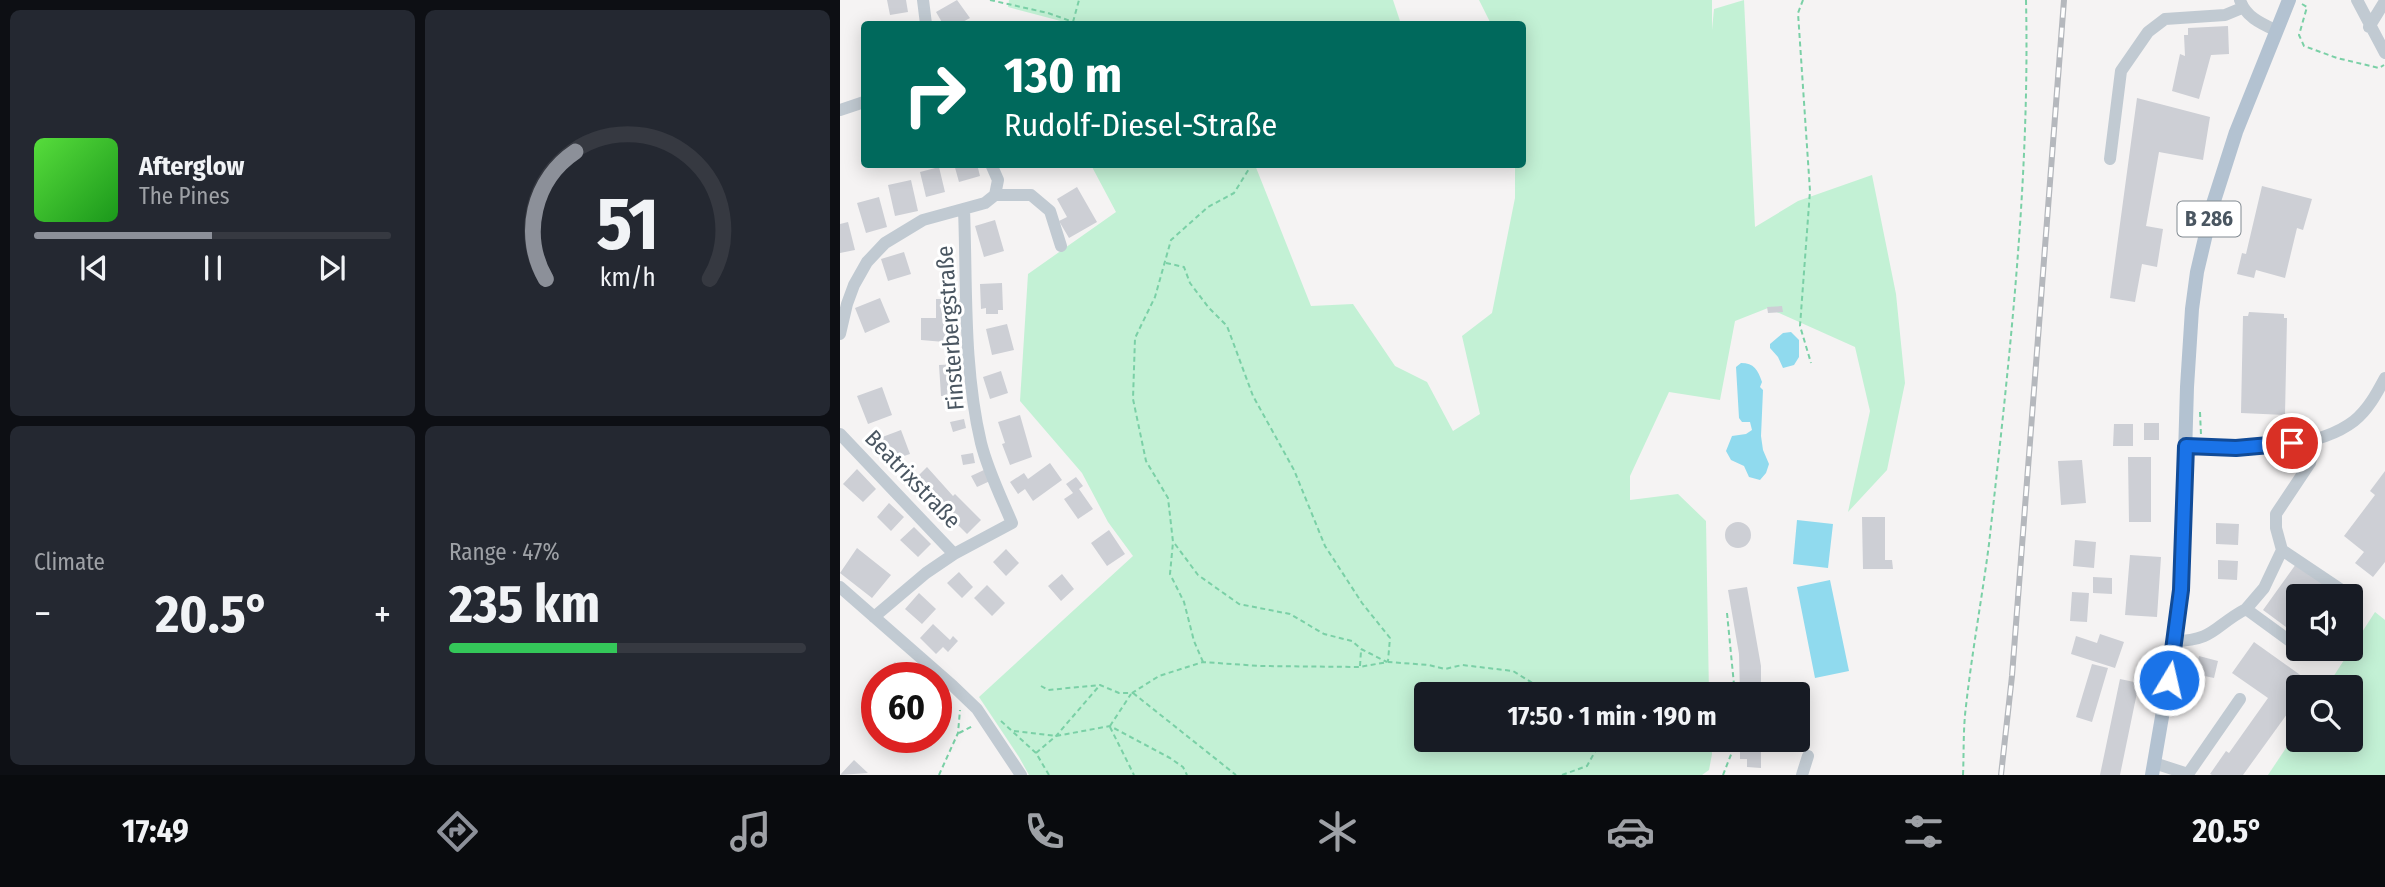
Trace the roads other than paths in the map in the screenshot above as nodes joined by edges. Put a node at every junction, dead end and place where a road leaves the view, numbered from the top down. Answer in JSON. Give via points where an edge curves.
{"nodes":[{"id":1,"x":923,"y":0,"type":"edge"},
{"id":2,"x":2357,"y":0,"type":"edge"},
{"id":3,"x":2385,"y":1,"type":"edge"},
{"id":4,"x":2292,"y":3,"type":"edge"},
{"id":5,"x":2241,"y":4,"type":"edge"},
{"id":6,"x":926,"y":21,"type":"edge"},
{"id":7,"x":2369,"y":27,"type":"junction"},
{"id":8,"x":2275,"y":30,"type":"junction"},
{"id":9,"x":2385,"y":54,"type":"edge"},
{"id":10,"x":861,"y":103,"type":"edge"},
{"id":11,"x":840,"y":110,"type":"edge"},
{"id":12,"x":2110,"y":159,"type":"dead end"},
{"id":13,"x":993,"y":168,"type":"edge"},
{"id":14,"x":995,"y":195,"type":"junction"},
{"id":15,"x":964,"y":209,"type":"junction"},
{"id":16,"x":1061,"y":246,"type":"dead end"},
{"id":17,"x":840,"y":334,"type":"edge"},
{"id":18,"x":2385,"y":378,"type":"edge"},
{"id":19,"x":840,"y":434,"type":"edge"},
{"id":20,"x":2317,"y":438,"type":"junction"},
{"id":21,"x":2193,"y":446,"type":"junction"},
{"id":22,"x":2282,"y":550,"type":"junction"},
{"id":23,"x":954,"y":554,"type":"junction"},
{"id":24,"x":2333,"y":584,"type":"edge"},
{"id":25,"x":840,"y":587,"type":"edge"},
{"id":26,"x":2246,"y":609,"type":"junction"},
{"id":27,"x":874,"y":617,"type":"junction"},
{"id":28,"x":2286,"y":638,"type":"edge"},
{"id":29,"x":2175,"y":641,"type":"junction"},
{"id":30,"x":2240,"y":699,"type":"dead end"},
{"id":31,"x":1808,"y":756,"type":"dead end"},
{"id":32,"x":2153,"y":769,"type":"edge"},
{"id":33,"x":1021,"y":775,"type":"edge"},
{"id":34,"x":1801,"y":775,"type":"edge"},
{"id":35,"x":2189,"y":775,"type":"edge"}],
"edges":[{"from":1,"to":6,"type":"street"},
{"from":2,"to":7,"type":"street"},
{"from":3,"to":7,"type":"street"},
{"from":4,"to":8,"type":"main road","number":"B 286"},
{"from":5,"to":8,"type":"street","via":[[2251,17]]},
{"from":5,"to":12,"type":"street","via":[[2225,15],[2165,19],[2148,32],[2121,71]]},
{"from":7,"to":9,"type":"street"},
{"from":8,"to":21,"type":"main road","number":"B 286","via":[[2236,132],[2204,240],[2192,309]]},
{"from":10,"to":11,"type":"street"},
{"from":13,"to":14,"type":"street","via":[[998,180]]},
{"from":14,"to":15,"type":"street"},
{"from":14,"to":16,"type":"street","via":[[1031,195],[1050,211]]},
{"from":15,"to":17,"type":"street","via":[[923,220],[885,243],[853,285]]},
{"from":15,"to":23,"type":"street","name":"Finsterbergstraße","via":[[970,371],[977,418],[989,468],[1012,523]]},
{"from":18,"to":20,"type":"street","via":[[2354,421]]},
{"from":19,"to":23,"type":"street","name":"Beatrixstraße"},
{"from":20,"to":21,"type":"street","via":[[2236,448]]},
{"from":20,"to":22,"type":"street","via":[[2310,463],[2276,514]]},
{"from":21,"to":29,"type":"main road","number":"B 286"},
{"from":22,"to":24,"type":"street"},
{"from":22,"to":26,"type":"street","via":[[2264,588]]},
{"from":23,"to":27,"type":"street","name":"Finsterbergstraße"},
{"from":25,"to":27,"type":"street"},
{"from":26,"to":28,"type":"street"},
{"from":26,"to":29,"type":"street","via":[[2209,635]]},
{"from":27,"to":33,"type":"street","via":[[962,694],[985,719]]},
{"from":29,"to":32,"type":"main road","number":"B 286"},
{"from":30,"to":35,"type":"street"},
{"from":31,"to":34,"type":"street"},
{"from":32,"to":35,"type":"street"}]}
